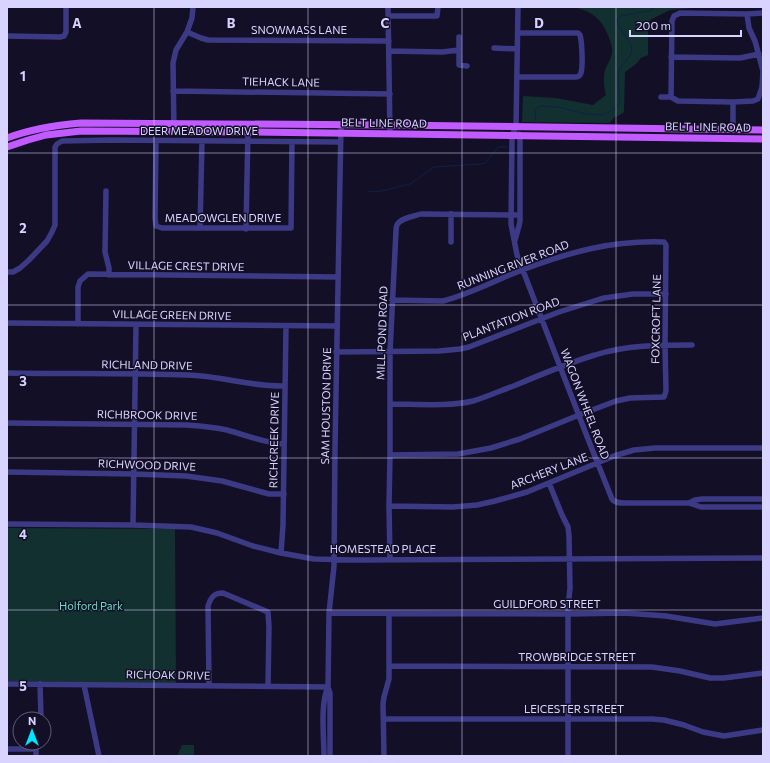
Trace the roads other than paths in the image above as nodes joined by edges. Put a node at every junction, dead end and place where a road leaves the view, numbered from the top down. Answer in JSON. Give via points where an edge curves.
{"nodes":[{"id":1,"x":66,"y":7,"type":"edge"},
{"id":2,"x":193,"y":7,"type":"edge"},
{"id":3,"x":388,"y":7,"type":"edge"},
{"id":4,"x":438,"y":7,"type":"edge"},
{"id":5,"x":518,"y":7,"type":"edge"},
{"id":6,"x":763,"y":13,"type":"edge"},
{"id":7,"x":747,"y":14,"type":"junction"},
{"id":8,"x":388,"y":16,"type":"junction"},
{"id":9,"x":187,"y":32,"type":"junction"},
{"id":10,"x":518,"y":33,"type":"junction"},
{"id":11,"x":7,"y":36,"type":"edge"},
{"id":12,"x":459,"y":38,"type":"dead end"},
{"id":13,"x":389,"y":41,"type":"junction"},
{"id":14,"x":494,"y":48,"type":"dead end"},
{"id":15,"x":517,"y":49,"type":"junction"},
{"id":16,"x":459,"y":50,"type":"junction"},
{"id":17,"x":389,"y":51,"type":"junction"},
{"id":18,"x":759,"y":54,"type":"junction"},
{"id":19,"x":671,"y":57,"type":"junction"},
{"id":20,"x":467,"y":66,"type":"dead end"},
{"id":21,"x":517,"y":77,"type":"junction"},
{"id":22,"x":173,"y":91,"type":"junction"},
{"id":23,"x":390,"y":94,"type":"junction"},
{"id":24,"x":661,"y":97,"type":"dead end"},
{"id":25,"x":670,"y":97,"type":"junction"},
{"id":26,"x":733,"y":102,"type":"junction"},
{"id":27,"x":111,"y":123,"type":"junction"},
{"id":28,"x":174,"y":124,"type":"junction"},
{"id":29,"x":341,"y":125,"type":"junction"},
{"id":30,"x":390,"y":125,"type":"junction"},
{"id":31,"x":455,"y":126,"type":"junction"},
{"id":32,"x":516,"y":127,"type":"junction"},
{"id":33,"x":248,"y":128,"type":"junction"},
{"id":34,"x":644,"y":129,"type":"junction"},
{"id":35,"x":678,"y":129,"type":"junction"},
{"id":36,"x":733,"y":130,"type":"junction"},
{"id":37,"x":763,"y":130,"type":"edge"},
{"id":38,"x":111,"y":131,"type":"junction"},
{"id":39,"x":174,"y":132,"type":"junction"},
{"id":40,"x":340,"y":133,"type":"junction"},
{"id":41,"x":390,"y":134,"type":"junction"},
{"id":42,"x":455,"y":134,"type":"junction"},
{"id":43,"x":512,"y":135,"type":"junction"},
{"id":44,"x":520,"y":135,"type":"junction"},
{"id":45,"x":8,"y":136,"type":"edge"},
{"id":46,"x":644,"y":137,"type":"junction"},
{"id":47,"x":678,"y":137,"type":"junction"},
{"id":48,"x":733,"y":138,"type":"junction"},
{"id":49,"x":763,"y":139,"type":"edge"},
{"id":50,"x":111,"y":140,"type":"junction"},
{"id":51,"x":156,"y":141,"type":"junction"},
{"id":52,"x":202,"y":141,"type":"junction"},
{"id":53,"x":248,"y":141,"type":"junction"},
{"id":54,"x":292,"y":142,"type":"junction"},
{"id":55,"x":340,"y":142,"type":"junction"},
{"id":56,"x":10,"y":146,"type":"edge"},
{"id":57,"x":512,"y":161,"type":"junction"},
{"id":58,"x":520,"y":162,"type":"junction"},
{"id":59,"x":106,"y":191,"type":"dead end"},
{"id":60,"x":451,"y":214,"type":"junction"},
{"id":61,"x":511,"y":215,"type":"junction"},
{"id":62,"x":520,"y":215,"type":"junction"},
{"id":63,"x":200,"y":228,"type":"junction"},
{"id":64,"x":246,"y":229,"type":"junction"},
{"id":65,"x":451,"y":242,"type":"dead end"},
{"id":66,"x":515,"y":242,"type":"junction"},
{"id":67,"x":664,"y":242,"type":"joint"},
{"id":68,"x":522,"y":270,"type":"junction"},
{"id":69,"x":7,"y":272,"type":"edge"},
{"id":70,"x":109,"y":275,"type":"junction"},
{"id":71,"x":338,"y":278,"type":"junction"},
{"id":72,"x":666,"y":294,"type":"junction"},
{"id":73,"x":392,"y":300,"type":"junction"},
{"id":74,"x":542,"y":318,"type":"junction"},
{"id":75,"x":7,"y":323,"type":"edge"},
{"id":76,"x":78,"y":324,"type":"junction"},
{"id":77,"x":136,"y":325,"type":"junction"},
{"id":78,"x":286,"y":326,"type":"junction"},
{"id":79,"x":338,"y":326,"type":"junction"},
{"id":80,"x":665,"y":345,"type":"junction"},
{"id":81,"x":692,"y":345,"type":"dead end"},
{"id":82,"x":336,"y":352,"type":"junction"},
{"id":83,"x":390,"y":352,"type":"junction"},
{"id":84,"x":560,"y":367,"type":"junction"},
{"id":85,"x":7,"y":373,"type":"edge"},
{"id":86,"x":136,"y":374,"type":"junction"},
{"id":87,"x":285,"y":386,"type":"junction"},
{"id":88,"x":390,"y":404,"type":"junction"},
{"id":89,"x":579,"y":415,"type":"junction"},
{"id":90,"x":7,"y":423,"type":"edge"},
{"id":91,"x":135,"y":425,"type":"junction"},
{"id":92,"x":284,"y":444,"type":"junction"},
{"id":93,"x":763,"y":448,"type":"edge"},
{"id":94,"x":390,"y":455,"type":"junction"},
{"id":95,"x":598,"y":463,"type":"junction"},
{"id":96,"x":7,"y":472,"type":"edge"},
{"id":97,"x":134,"y":474,"type":"junction"},
{"id":98,"x":549,"y":482,"type":"junction"},
{"id":99,"x":284,"y":494,"type":"junction"},
{"id":100,"x":740,"y":499,"type":"junction"},
{"id":101,"x":763,"y":499,"type":"edge"},
{"id":102,"x":689,"y":503,"type":"junction"},
{"id":103,"x":389,"y":506,"type":"junction"},
{"id":104,"x":740,"y":507,"type":"junction"},
{"id":105,"x":763,"y":507,"type":"edge"},
{"id":106,"x":7,"y":524,"type":"edge"},
{"id":107,"x":134,"y":525,"type":"junction"},
{"id":108,"x":281,"y":553,"type":"junction"},
{"id":109,"x":763,"y":558,"type":"edge"},
{"id":110,"x":390,"y":559,"type":"junction"},
{"id":111,"x":570,"y":559,"type":"junction"},
{"id":112,"x":334,"y":560,"type":"junction"},
{"id":113,"x":329,"y":613,"type":"junction"},
{"id":114,"x":389,"y":614,"type":"junction"},
{"id":115,"x":568,"y":614,"type":"junction"},
{"id":116,"x":763,"y":618,"type":"edge"},
{"id":117,"x":389,"y":666,"type":"junction"},
{"id":118,"x":568,"y":667,"type":"junction"},
{"id":119,"x":763,"y":673,"type":"edge"},
{"id":120,"x":7,"y":684,"type":"edge"},
{"id":121,"x":40,"y":684,"type":"junction"},
{"id":122,"x":84,"y":685,"type":"junction"},
{"id":123,"x":208,"y":686,"type":"junction"},
{"id":124,"x":268,"y":686,"type":"junction"},
{"id":125,"x":328,"y":687,"type":"junction"},
{"id":126,"x":41,"y":711,"type":"edge"},
{"id":127,"x":384,"y":719,"type":"junction"},
{"id":128,"x":568,"y":719,"type":"junction"},
{"id":129,"x":763,"y":730,"type":"edge"},
{"id":130,"x":99,"y":756,"type":"edge"},
{"id":131,"x":324,"y":756,"type":"edge"},
{"id":132,"x":330,"y":756,"type":"edge"},
{"id":133,"x":384,"y":756,"type":"edge"},
{"id":134,"x":568,"y":756,"type":"edge"}],
"edges":[{"from":1,"to":11,"type":"street","via":[[64,36]]},
{"from":2,"to":9,"type":"street"},
{"from":3,"to":8,"type":"street"},
{"from":4,"to":8,"type":"street","via":[[437,16]]},
{"from":5,"to":10,"type":"street","name":"WAGON WHEEL ROAD"},
{"from":6,"to":7,"type":"street"},
{"from":7,"to":18,"type":"street","via":[[749,28]]},
{"from":7,"to":19,"type":"street","via":[[680,13],[674,16]]},
{"from":8,"to":13,"type":"street"},
{"from":9,"to":13,"type":"street","name":"SNOWMASS LANE","via":[[208,40]]},
{"from":9,"to":22,"type":"street","via":[[174,55]]},
{"from":10,"to":15,"type":"street","name":"WAGON WHEEL ROAD"},
{"from":10,"to":21,"type":"street","via":[[578,33],[581,39],[581,71],[579,76],[572,78]]},
{"from":12,"to":16,"type":"street"},
{"from":13,"to":17,"type":"street"},
{"from":14,"to":15,"type":"street"},
{"from":15,"to":21,"type":"street","name":"WAGON WHEEL ROAD"},
{"from":16,"to":17,"type":"street"},
{"from":16,"to":20,"type":"street","via":[[459,65]]},
{"from":17,"to":23,"type":"street"},
{"from":18,"to":19,"type":"street","via":[[740,58]]},
{"from":18,"to":26,"type":"street","via":[[763,71],[758,99],[753,102]]},
{"from":19,"to":25,"type":"street"},
{"from":21,"to":32,"type":"street","name":"WAGON WHEEL ROAD"},
{"from":22,"to":23,"type":"street","name":"TIEHACK LANE"},
{"from":22,"to":28,"type":"street"},
{"from":23,"to":30,"type":"street"},
{"from":24,"to":25,"type":"street"},
{"from":25,"to":26,"type":"street","via":[[678,101]]},
{"from":26,"to":36,"type":"street"},
{"from":27,"to":28,"type":"main road","name":"BELT LINE ROAD"},
{"from":27,"to":38,"type":"street"},
{"from":27,"to":45,"type":"main road","name":"BELT LINE ROAD","via":[[59,125]]},
{"from":28,"to":33,"type":"main road","name":"BELT LINE ROAD"},
{"from":28,"to":39,"type":"street"},
{"from":29,"to":30,"type":"main road","name":"BELT LINE ROAD"},
{"from":29,"to":33,"type":"main road","name":"BELT LINE ROAD"},
{"from":29,"to":40,"type":"street","name":"SAM HOUSTON DRIVE"},
{"from":30,"to":31,"type":"main road","name":"BELT LINE ROAD"},
{"from":30,"to":41,"type":"street"},
{"from":31,"to":32,"type":"main road","name":"BELT LINE ROAD"},
{"from":31,"to":42,"type":"main road"},
{"from":32,"to":34,"type":"main road","name":"BELT LINE ROAD"},
{"from":32,"to":43,"type":"street","name":"WAGON WHEEL ROAD"},
{"from":32,"to":44,"type":"street","name":"WAGON WHEEL ROAD"},
{"from":33,"to":39,"type":"main road","name":"BELT LINE ROAD"},
{"from":33,"to":40,"type":"main road","name":"BELT LINE ROAD"},
{"from":33,"to":53,"type":"street"},
{"from":34,"to":35,"type":"main road","name":"BELT LINE ROAD"},
{"from":34,"to":46,"type":"main road"},
{"from":35,"to":36,"type":"main road","name":"BELT LINE ROAD"},
{"from":35,"to":47,"type":"main road"},
{"from":36,"to":37,"type":"main road","name":"BELT LINE ROAD"},
{"from":36,"to":48,"type":"main road"},
{"from":38,"to":39,"type":"main road","name":"BELT LINE ROAD"},
{"from":38,"to":50,"type":"street"},
{"from":38,"to":56,"type":"main road","name":"BELT LINE ROAD","via":[[57,134]]},
{"from":40,"to":41,"type":"main road","name":"BELT LINE ROAD"},
{"from":40,"to":55,"type":"street","name":"SAM HOUSTON DRIVE"},
{"from":41,"to":42,"type":"main road","name":"BELT LINE ROAD"},
{"from":42,"to":43,"type":"main road","name":"BELT LINE ROAD"},
{"from":43,"to":44,"type":"main road","name":"BELT LINE ROAD"},
{"from":43,"to":57,"type":"street","name":"WAGON WHEEL ROAD"},
{"from":44,"to":46,"type":"main road","name":"BELT LINE ROAD"},
{"from":44,"to":58,"type":"street","name":"WAGON WHEEL ROAD"},
{"from":45,"to":56,"type":"street"},
{"from":46,"to":47,"type":"main road","name":"BELT LINE ROAD"},
{"from":47,"to":48,"type":"main road","name":"BELT LINE ROAD"},
{"from":48,"to":49,"type":"main road","name":"BELT LINE ROAD"},
{"from":50,"to":51,"type":"street","name":"DEER MEADOW DRIVE"},
{"from":50,"to":69,"type":"street","name":"DEER MEADOW DRIVE","via":[[62,141],[57,144],[52,232],[47,241],[20,268]]},
{"from":51,"to":52,"type":"street","name":"DEER MEADOW DRIVE"},
{"from":51,"to":63,"type":"street","name":"MEADOWGLEN DRIVE","via":[[156,226]]},
{"from":52,"to":53,"type":"street","name":"DEER MEADOW DRIVE"},
{"from":52,"to":63,"type":"street"},
{"from":53,"to":54,"type":"street","name":"DEER MEADOW DRIVE"},
{"from":53,"to":64,"type":"street"},
{"from":54,"to":55,"type":"street","name":"DEER MEADOW DRIVE"},
{"from":54,"to":64,"type":"street","name":"MEADOWGLEN DRIVE","via":[[291,228]]},
{"from":55,"to":71,"type":"street","name":"SAM HOUSTON DRIVE"},
{"from":57,"to":58,"type":"street"},
{"from":57,"to":61,"type":"street","name":"WAGON WHEEL ROAD"},
{"from":58,"to":62,"type":"street","name":"WAGON WHEEL ROAD"},
{"from":59,"to":70,"type":"street","via":[[105,252]]},
{"from":60,"to":61,"type":"street","name":"MILL POND ROAD"},
{"from":60,"to":65,"type":"street"},
{"from":60,"to":73,"type":"street","name":"MILL POND ROAD","via":[[421,214],[397,224]]},
{"from":61,"to":62,"type":"street","name":"MILL POND ROAD"},
{"from":61,"to":66,"type":"street","name":"WAGON WHEEL ROAD"},
{"from":62,"to":66,"type":"street","name":"WAGON WHEEL ROAD"},
{"from":63,"to":64,"type":"street","name":"MEADOWGLEN DRIVE"},
{"from":66,"to":68,"type":"street","name":"WAGON WHEEL ROAD"},
{"from":67,"to":68,"type":"street","name":"RUNNING RIVER ROAD","via":[[602,246],[570,253]]},
{"from":67,"to":72,"type":"street","name":"FOXCROFT LANE"},
{"from":68,"to":73,"type":"street","name":"RUNNING RIVER ROAD","via":[[443,301]]},
{"from":68,"to":74,"type":"street","name":"WAGON WHEEL ROAD"},
{"from":70,"to":71,"type":"street","name":"VILLAGE CREST DRIVE"},
{"from":70,"to":76,"type":"street","name":"VILLAGE CREST DRIVE","via":[[88,274],[80,281]]},
{"from":71,"to":79,"type":"street","name":"SAM HOUSTON DRIVE"},
{"from":72,"to":74,"type":"street","name":"PLANTATION ROAD","via":[[633,294],[604,298]]},
{"from":72,"to":80,"type":"street","name":"FOXCROFT LANE"},
{"from":73,"to":83,"type":"street","name":"MILL POND ROAD"},
{"from":74,"to":83,"type":"street","name":"PLANTATION ROAD","via":[[469,347],[439,351]]},
{"from":74,"to":84,"type":"street","name":"WAGON WHEEL ROAD"},
{"from":75,"to":76,"type":"street","name":"VILLAGE GREEN DRIVE"},
{"from":76,"to":77,"type":"street","name":"VILLAGE GREEN DRIVE"},
{"from":77,"to":78,"type":"street","name":"VILLAGE GREEN DRIVE"},
{"from":77,"to":86,"type":"street"},
{"from":78,"to":79,"type":"street","name":"VILLAGE GREEN DRIVE"},
{"from":78,"to":87,"type":"street","name":"RICHCREEK DRIVE"},
{"from":79,"to":82,"type":"street","name":"SAM HOUSTON DRIVE"},
{"from":80,"to":81,"type":"street"},
{"from":80,"to":84,"type":"street","via":[[612,350]]},
{"from":80,"to":89,"type":"street","name":"FOXCROFT LANE","via":[[664,397],[630,398]]},
{"from":82,"to":83,"type":"street","name":"PLANTATION ROAD"},
{"from":82,"to":112,"type":"street","name":"SAM HOUSTON DRIVE"},
{"from":83,"to":88,"type":"street","name":"MILL POND ROAD"},
{"from":84,"to":88,"type":"street","via":[[472,401]]},
{"from":84,"to":89,"type":"street","name":"WAGON WHEEL ROAD"},
{"from":85,"to":86,"type":"street","name":"RICHLAND DRIVE"},
{"from":86,"to":87,"type":"street","name":"RICHLAND DRIVE","via":[[203,376],[259,385]]},
{"from":86,"to":91,"type":"street"},
{"from":87,"to":92,"type":"street","name":"RICHCREEK DRIVE"},
{"from":88,"to":94,"type":"street","name":"MILL POND ROAD"},
{"from":89,"to":94,"type":"street","via":[[491,448],[458,454]]},
{"from":89,"to":95,"type":"street","name":"WAGON WHEEL ROAD"},
{"from":90,"to":91,"type":"street","name":"RICHBROOK DRIVE"},
{"from":91,"to":92,"type":"street","name":"RICHBROOK DRIVE","via":[[205,427]]},
{"from":91,"to":97,"type":"street"},
{"from":92,"to":99,"type":"street","name":"RICHCREEK DRIVE"},
{"from":93,"to":95,"type":"street","name":"ARCHERY LANE","via":[[642,449],[622,453]]},
{"from":94,"to":103,"type":"street","name":"MILL POND ROAD"},
{"from":95,"to":98,"type":"street","name":"ARCHERY LANE"},
{"from":95,"to":102,"type":"street","name":"WAGON WHEEL ROAD","via":[[614,502]]},
{"from":96,"to":97,"type":"street","name":"RICHWOOD DRIVE"},
{"from":97,"to":99,"type":"street","name":"RICHWOOD DRIVE","via":[[202,478],[269,494]]},
{"from":97,"to":107,"type":"street"},
{"from":98,"to":103,"type":"street","name":"ARCHERY LANE","via":[[528,492],[477,505]]},
{"from":98,"to":111,"type":"street","via":[[568,527]]},
{"from":99,"to":108,"type":"street","name":"RICHCREEK DRIVE"},
{"from":100,"to":101,"type":"street","name":"WAGON WHEEL ROAD"},
{"from":100,"to":102,"type":"street","name":"WAGON WHEEL ROAD","via":[[702,499]]},
{"from":100,"to":104,"type":"street"},
{"from":102,"to":104,"type":"street","name":"WAGON WHEEL ROAD","via":[[701,507]]},
{"from":103,"to":110,"type":"street","name":"MILL POND ROAD"},
{"from":104,"to":105,"type":"street","name":"WAGON WHEEL ROAD"},
{"from":106,"to":107,"type":"street","name":"HOMESTEAD PLACE"},
{"from":107,"to":108,"type":"street","name":"HOMESTEAD PLACE","via":[[203,529]]},
{"from":108,"to":112,"type":"street","name":"HOMESTEAD PLACE"},
{"from":109,"to":111,"type":"street","name":"HOMESTEAD PLACE"},
{"from":110,"to":111,"type":"street","name":"HOMESTEAD PLACE"},
{"from":110,"to":112,"type":"street","name":"HOMESTEAD PLACE"},
{"from":111,"to":115,"type":"street"},
{"from":112,"to":113,"type":"street","name":"SAM HOUSTON DRIVE"},
{"from":113,"to":114,"type":"street","name":"GUILDFORD STREET"},
{"from":113,"to":125,"type":"street","name":"SAM HOUSTON DRIVE"},
{"from":114,"to":115,"type":"street","name":"GUILDFORD STREET"},
{"from":114,"to":117,"type":"street"},
{"from":115,"to":116,"type":"street","name":"GUILDFORD STREET","via":[[650,614],[715,624]]},
{"from":115,"to":118,"type":"street"},
{"from":117,"to":118,"type":"street","name":"TROWBRIDGE STREET"},
{"from":117,"to":127,"type":"street","via":[[389,683],[384,697]]},
{"from":118,"to":119,"type":"street","name":"TROWBRIDGE STREET","via":[[652,667],[710,678]]},
{"from":118,"to":128,"type":"street"},
{"from":120,"to":121,"type":"street","name":"RICHOAK DRIVE"},
{"from":121,"to":122,"type":"street","name":"RICHOAK DRIVE"},
{"from":121,"to":126,"type":"street"},
{"from":122,"to":123,"type":"street","name":"RICHOAK DRIVE"},
{"from":122,"to":130,"type":"street"},
{"from":123,"to":124,"type":"street","name":"RICHOAK DRIVE"},
{"from":123,"to":124,"type":"street","via":[[208,606],[215,594],[223,593],[268,612]]},
{"from":124,"to":125,"type":"street","name":"RICHOAK DRIVE"},
{"from":125,"to":131,"type":"street","name":"SAM HOUSTON DRIVE","via":[[324,707]]},
{"from":125,"to":132,"type":"street","name":"SAM HOUSTON DRIVE"},
{"from":127,"to":128,"type":"street","name":"LEICESTER STREET"},
{"from":127,"to":133,"type":"street"},
{"from":128,"to":129,"type":"street","name":"LEICESTER STREET","via":[[664,720],[724,736]]},
{"from":128,"to":134,"type":"street"}]}
